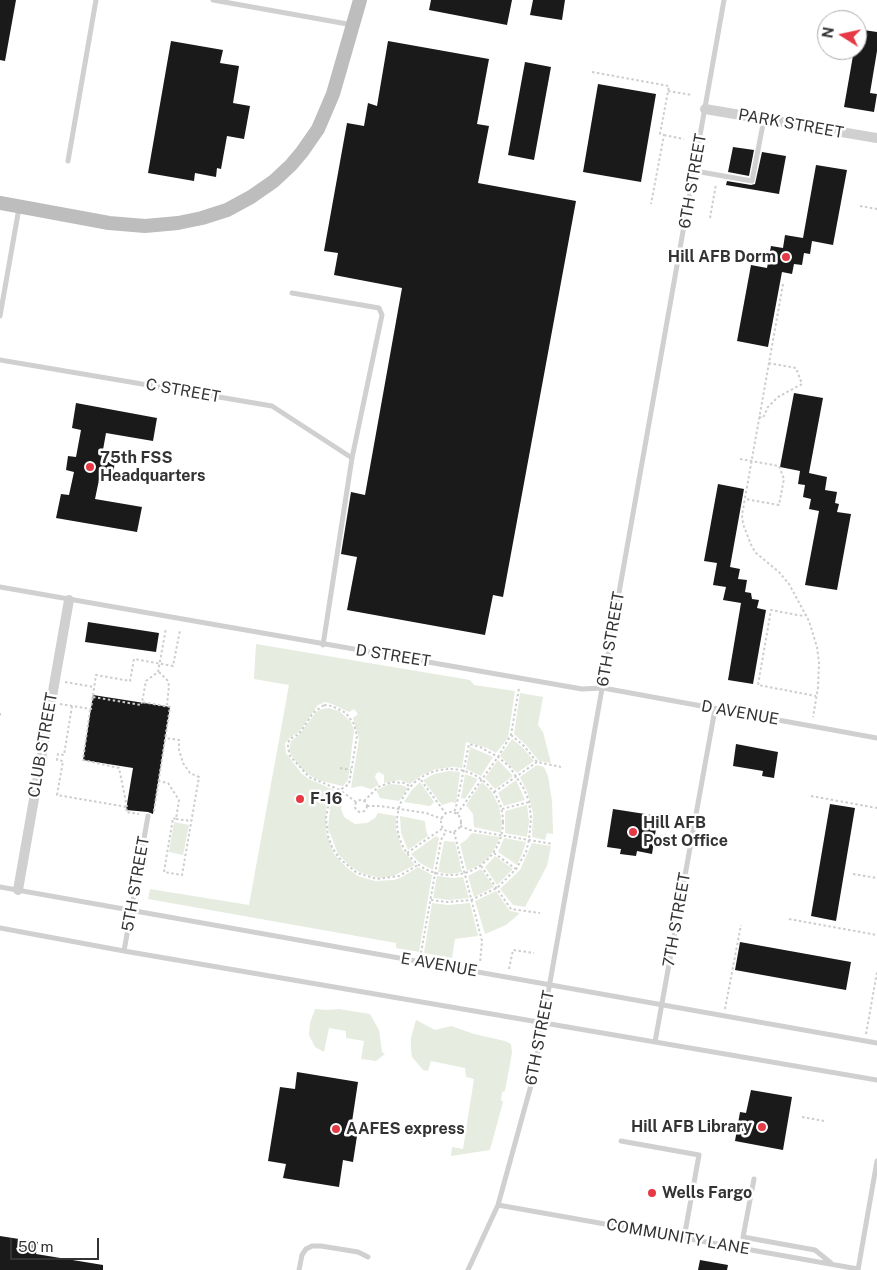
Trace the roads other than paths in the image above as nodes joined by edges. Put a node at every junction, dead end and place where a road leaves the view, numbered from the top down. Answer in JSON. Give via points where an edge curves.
{"nodes":[{"id":1,"x":96,"y":0,"type":"edge"},
{"id":2,"x":213,"y":0,"type":"edge"},
{"id":3,"x":360,"y":0,"type":"edge"},
{"id":4,"x":724,"y":0,"type":"edge"},
{"id":5,"x":353,"y":25,"type":"junction"},
{"id":6,"x":705,"y":109,"type":"junction"},
{"id":7,"x":764,"y":119,"type":"junction"},
{"id":8,"x":877,"y":138,"type":"edge"},
{"id":9,"x":68,"y":160,"type":"dead end"},
{"id":10,"x":694,"y":171,"type":"junction"},
{"id":11,"x":0,"y":204,"type":"edge"},
{"id":12,"x":19,"y":207,"type":"junction"},
{"id":13,"x":292,"y":293,"type":"dead end"},
{"id":14,"x":0,"y":316,"type":"edge"},
{"id":15,"x":0,"y":360,"type":"edge"},
{"id":16,"x":352,"y":458,"type":"junction"},
{"id":17,"x":0,"y":588,"type":"edge"},
{"id":18,"x":69,"y":600,"type":"junction"},
{"id":19,"x":323,"y":645,"type":"junction"},
{"id":20,"x":603,"y":688,"type":"junction"},
{"id":21,"x":715,"y":709,"type":"junction"},
{"id":22,"x":877,"y":738,"type":"edge"},
{"id":23,"x":148,"y":816,"type":"road end"},
{"id":24,"x":0,"y":887,"type":"edge"},
{"id":25,"x":18,"y":890,"type":"junction"},
{"id":26,"x":132,"y":910,"type":"junction"},
{"id":27,"x":0,"y":928,"type":"edge"},
{"id":28,"x":124,"y":951,"type":"junction"},
{"id":29,"x":550,"y":985,"type":"junction"},
{"id":30,"x":662,"y":1005,"type":"junction"},
{"id":31,"x":543,"y":1023,"type":"junction"},
{"id":32,"x":655,"y":1042,"type":"junction"},
{"id":33,"x":877,"y":1043,"type":"edge"},
{"id":34,"x":877,"y":1080,"type":"edge"},
{"id":35,"x":621,"y":1141,"type":"dead end"},
{"id":36,"x":877,"y":1161,"type":"edge"},
{"id":37,"x":754,"y":1179,"type":"dead end"},
{"id":38,"x":498,"y":1205,"type":"junction"},
{"id":39,"x":744,"y":1237,"type":"junction"},
{"id":40,"x":684,"y":1238,"type":"junction"},
{"id":41,"x":742,"y":1248,"type":"junction"},
{"id":42,"x":368,"y":1257,"type":"dead end"},
{"id":43,"x":831,"y":1264,"type":"junction"},
{"id":44,"x":858,"y":1269,"type":"edge"},
{"id":45,"x":299,"y":1270,"type":"edge"},
{"id":46,"x":468,"y":1270,"type":"edge"}],
"edges":[{"from":1,"to":9,"type":"lane"},
{"from":2,"to":5,"type":"lane"},
{"from":3,"to":5,"type":"main road"},
{"from":4,"to":6,"type":"lane","name":"6TH STREET"},
{"from":5,"to":12,"type":"main road","via":[[331,100],[318,129],[283,174],[242,202],[196,220],[145,226]]},
{"from":6,"to":7,"type":"street","name":"PARK STREET"},
{"from":6,"to":10,"type":"lane","name":"6TH STREET"},
{"from":7,"to":8,"type":"street","name":"PARK STREET"},
{"from":7,"to":10,"type":"lane","via":[[752,181]]},
{"from":10,"to":20,"type":"lane","name":"6TH STREET"},
{"from":11,"to":12,"type":"main road"},
{"from":12,"to":14,"type":"lane"},
{"from":13,"to":16,"type":"lane","via":[[379,308],[382,315]]},
{"from":15,"to":16,"type":"lane","name":"C STREET","via":[[272,406]]},
{"from":16,"to":19,"type":"lane"},
{"from":17,"to":18,"type":"lane"},
{"from":18,"to":19,"type":"lane","name":"D STREET"},
{"from":18,"to":25,"type":"street","name":"CLUB STREET"},
{"from":19,"to":20,"type":"lane","name":"D STREET","via":[[582,689]]},
{"from":20,"to":21,"type":"lane","name":"D AVENUE"},
{"from":20,"to":29,"type":"lane","name":"6TH STREET"},
{"from":21,"to":22,"type":"lane","name":"D AVENUE"},
{"from":21,"to":30,"type":"lane","name":"7TH STREET"},
{"from":23,"to":26,"type":"lane","name":"5TH STREET"},
{"from":24,"to":25,"type":"lane","name":"E AVENUE"},
{"from":25,"to":26,"type":"lane","name":"E AVENUE"},
{"from":26,"to":28,"type":"lane","name":"5TH STREET"},
{"from":26,"to":29,"type":"lane","name":"E AVENUE"},
{"from":27,"to":28,"type":"lane"},
{"from":28,"to":31,"type":"lane"},
{"from":29,"to":30,"type":"lane","name":"E AVENUE"},
{"from":29,"to":31,"type":"lane","name":"6TH STREET"},
{"from":30,"to":32,"type":"lane","name":"7TH STREET"},
{"from":30,"to":33,"type":"lane","name":"E AVENUE"},
{"from":31,"to":32,"type":"lane"},
{"from":31,"to":38,"type":"lane","name":"6TH STREET","via":[[533,1078]]},
{"from":32,"to":34,"type":"lane"},
{"from":35,"to":40,"type":"lane","via":[[699,1156]]},
{"from":36,"to":44,"type":"lane"},
{"from":37,"to":39,"type":"lane"},
{"from":38,"to":40,"type":"lane","name":"COMMUNITY LANE"},
{"from":38,"to":46,"type":"lane","name":"6TH STREET"},
{"from":39,"to":41,"type":"lane"},
{"from":39,"to":43,"type":"lane","via":[[815,1250]]},
{"from":40,"to":41,"type":"lane","name":"COMMUNITY LANE"},
{"from":41,"to":43,"type":"lane","name":"COMMUNITY LANE"},
{"from":42,"to":45,"type":"lane","via":[[358,1252],[312,1246],[302,1255]]},
{"from":43,"to":44,"type":"lane","name":"COMMUNITY LANE"}]}
